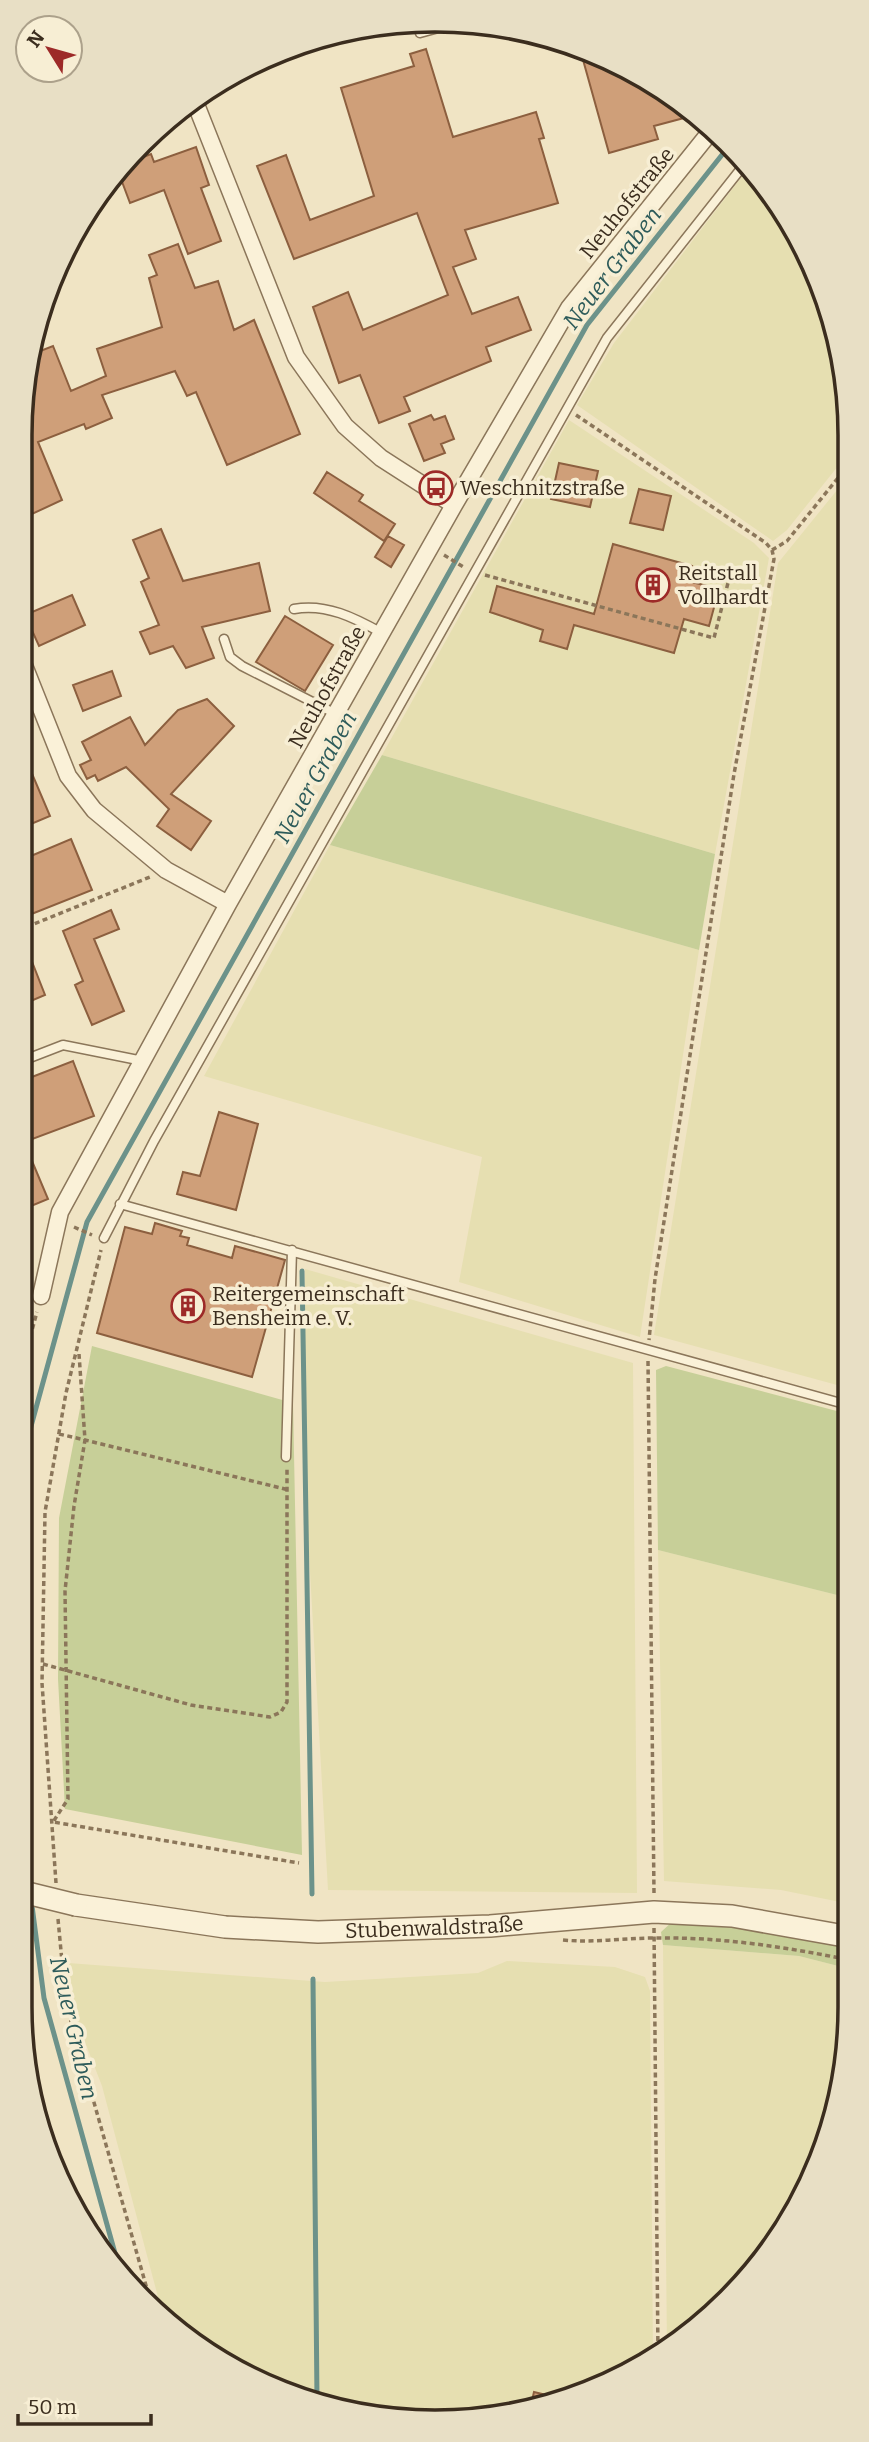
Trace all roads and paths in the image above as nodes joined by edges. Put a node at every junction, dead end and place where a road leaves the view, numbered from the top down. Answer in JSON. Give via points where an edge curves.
{"nodes":[{"id":1,"x":423,"y":32,"type":"edge"},
{"id":2,"x":419,"y":33,"type":"dead end"},
{"id":3,"x":198,"y":109,"type":"edge"},
{"id":4,"x":705,"y":137,"type":"edge"},
{"id":5,"x":739,"y":171,"type":"edge"},
{"id":6,"x":565,"y":408,"type":"junction"},
{"id":7,"x":838,"y":478,"type":"edge"},
{"id":8,"x":454,"y":505,"type":"junction"},
{"id":9,"x":772,"y":550,"type":"junction"},
{"id":10,"x":446,"y":557,"type":"dead end"},
{"id":11,"x":463,"y":567,"type":"dead end"},
{"id":12,"x":473,"y":572,"type":"junction"},
{"id":13,"x":730,"y":575,"type":"dead end"},
{"id":14,"x":295,"y":609,"type":"dead end"},
{"id":15,"x":382,"y":633,"type":"junction"},
{"id":16,"x":224,"y":639,"type":"dead end"},
{"id":17,"x":32,"y":686,"type":"edge"},
{"id":18,"x":336,"y":714,"type":"junction"},
{"id":19,"x":166,"y":870,"type":"junction"},
{"id":20,"x":228,"y":904,"type":"junction"},
{"id":21,"x":32,"y":925,"type":"edge"},
{"id":22,"x":32,"y":1057,"type":"edge"},
{"id":23,"x":143,"y":1061,"type":"junction"},
{"id":24,"x":120,"y":1204,"type":"junction"},
{"id":25,"x":78,"y":1231,"type":"dead end"},
{"id":26,"x":100,"y":1237,"type":"junction"},
{"id":27,"x":292,"y":1250,"type":"junction"},
{"id":28,"x":41,"y":1296,"type":"joint"},
{"id":29,"x":32,"y":1330,"type":"edge"},
{"id":30,"x":79,"y":1348,"type":"junction"},
{"id":31,"x":648,"y":1351,"type":"junction"},
{"id":32,"x":838,"y":1402,"type":"edge"},
{"id":33,"x":59,"y":1434,"type":"junction"},
{"id":34,"x":85,"y":1440,"type":"junction"},
{"id":35,"x":286,"y":1457,"type":"joint"},
{"id":36,"x":289,"y":1490,"type":"junction"},
{"id":37,"x":43,"y":1664,"type":"junction"},
{"id":38,"x":65,"y":1668,"type":"junction"},
{"id":39,"x":54,"y":1822,"type":"junction"},
{"id":40,"x":299,"y":1863,"type":"dead end"},
{"id":41,"x":56,"y":1889,"type":"dead end"},
{"id":42,"x":32,"y":1896,"type":"edge"},
{"id":43,"x":67,"y":1909,"type":"junction"},
{"id":44,"x":654,"y":1912,"type":"junction"},
{"id":45,"x":838,"y":1935,"type":"edge"},
{"id":46,"x":147,"y":2289,"type":"edge"},
{"id":47,"x":658,"y":2343,"type":"edge"}],
"edges":[{"from":1,"to":2,"type":"lane"},
{"from":3,"to":8,"type":"street","via":[[296,357],[345,426],[381,458]]},
{"from":4,"to":8,"type":"street","name":"Neuhofstraße","via":[[569,308]]},
{"from":5,"to":6,"type":"lane","via":[[607,338]]},
{"from":6,"to":9,"type":"path"},
{"from":6,"to":12,"type":"lane"},
{"from":7,"to":9,"type":"path","via":[[787,541]]},
{"from":8,"to":15,"type":"street","name":"Neuhofstraße"},
{"from":9,"to":31,"type":"path","via":[[659,1252]]},
{"from":10,"to":11,"type":"path"},
{"from":12,"to":13,"type":"path","via":[[715,638]]},
{"from":12,"to":24,"type":"lane"},
{"from":14,"to":15,"type":"lane","via":[[336,611]]},
{"from":15,"to":18,"type":"street","name":"Neuhofstraße"},
{"from":16,"to":18,"type":"lane","via":[[230,657],[242,666]]},
{"from":17,"to":19,"type":"street","via":[[68,776],[94,810]]},
{"from":18,"to":20,"type":"street","name":"Neuhofstraße"},
{"from":19,"to":20,"type":"street"},
{"from":19,"to":21,"type":"path"},
{"from":20,"to":23,"type":"street","name":"Neuhofstraße"},
{"from":22,"to":23,"type":"lane","via":[[63,1045]]},
{"from":23,"to":28,"type":"street","name":"Neuhofstraße","via":[[60,1212]]},
{"from":24,"to":26,"type":"lane"},
{"from":24,"to":27,"type":"lane"},
{"from":25,"to":26,"type":"path"},
{"from":26,"to":30,"type":"path"},
{"from":27,"to":31,"type":"lane"},
{"from":27,"to":35,"type":"lane"},
{"from":28,"to":29,"type":"path"},
{"from":30,"to":33,"type":"path"},
{"from":30,"to":34,"type":"path"},
{"from":31,"to":32,"type":"lane"},
{"from":31,"to":44,"type":"path"},
{"from":33,"to":34,"type":"path"},
{"from":33,"to":37,"type":"path","via":[[45,1512]]},
{"from":34,"to":36,"type":"path"},
{"from":34,"to":38,"type":"path","via":[[65,1591]]},
{"from":35,"to":36,"type":"path"},
{"from":36,"to":38,"type":"path","via":[[287,1702],[281,1712],[270,1717],[191,1705]]},
{"from":37,"to":38,"type":"path"},
{"from":37,"to":39,"type":"path"},
{"from":38,"to":39,"type":"path","via":[[68,1799]]},
{"from":39,"to":40,"type":"path"},
{"from":39,"to":41,"type":"path"},
{"from":42,"to":43,"type":"street","name":"Stubenwaldstraße","bridge":true},
{"from":43,"to":44,"type":"street","name":"Stubenwaldstraße","via":[[212,1926],[318,1932],[490,1926]]},
{"from":43,"to":46,"type":"path","via":[[66,2004]]},
{"from":44,"to":45,"type":"street","name":"Stubenwaldstraße","via":[[732,1916]]},
{"from":44,"to":47,"type":"path"}]}
